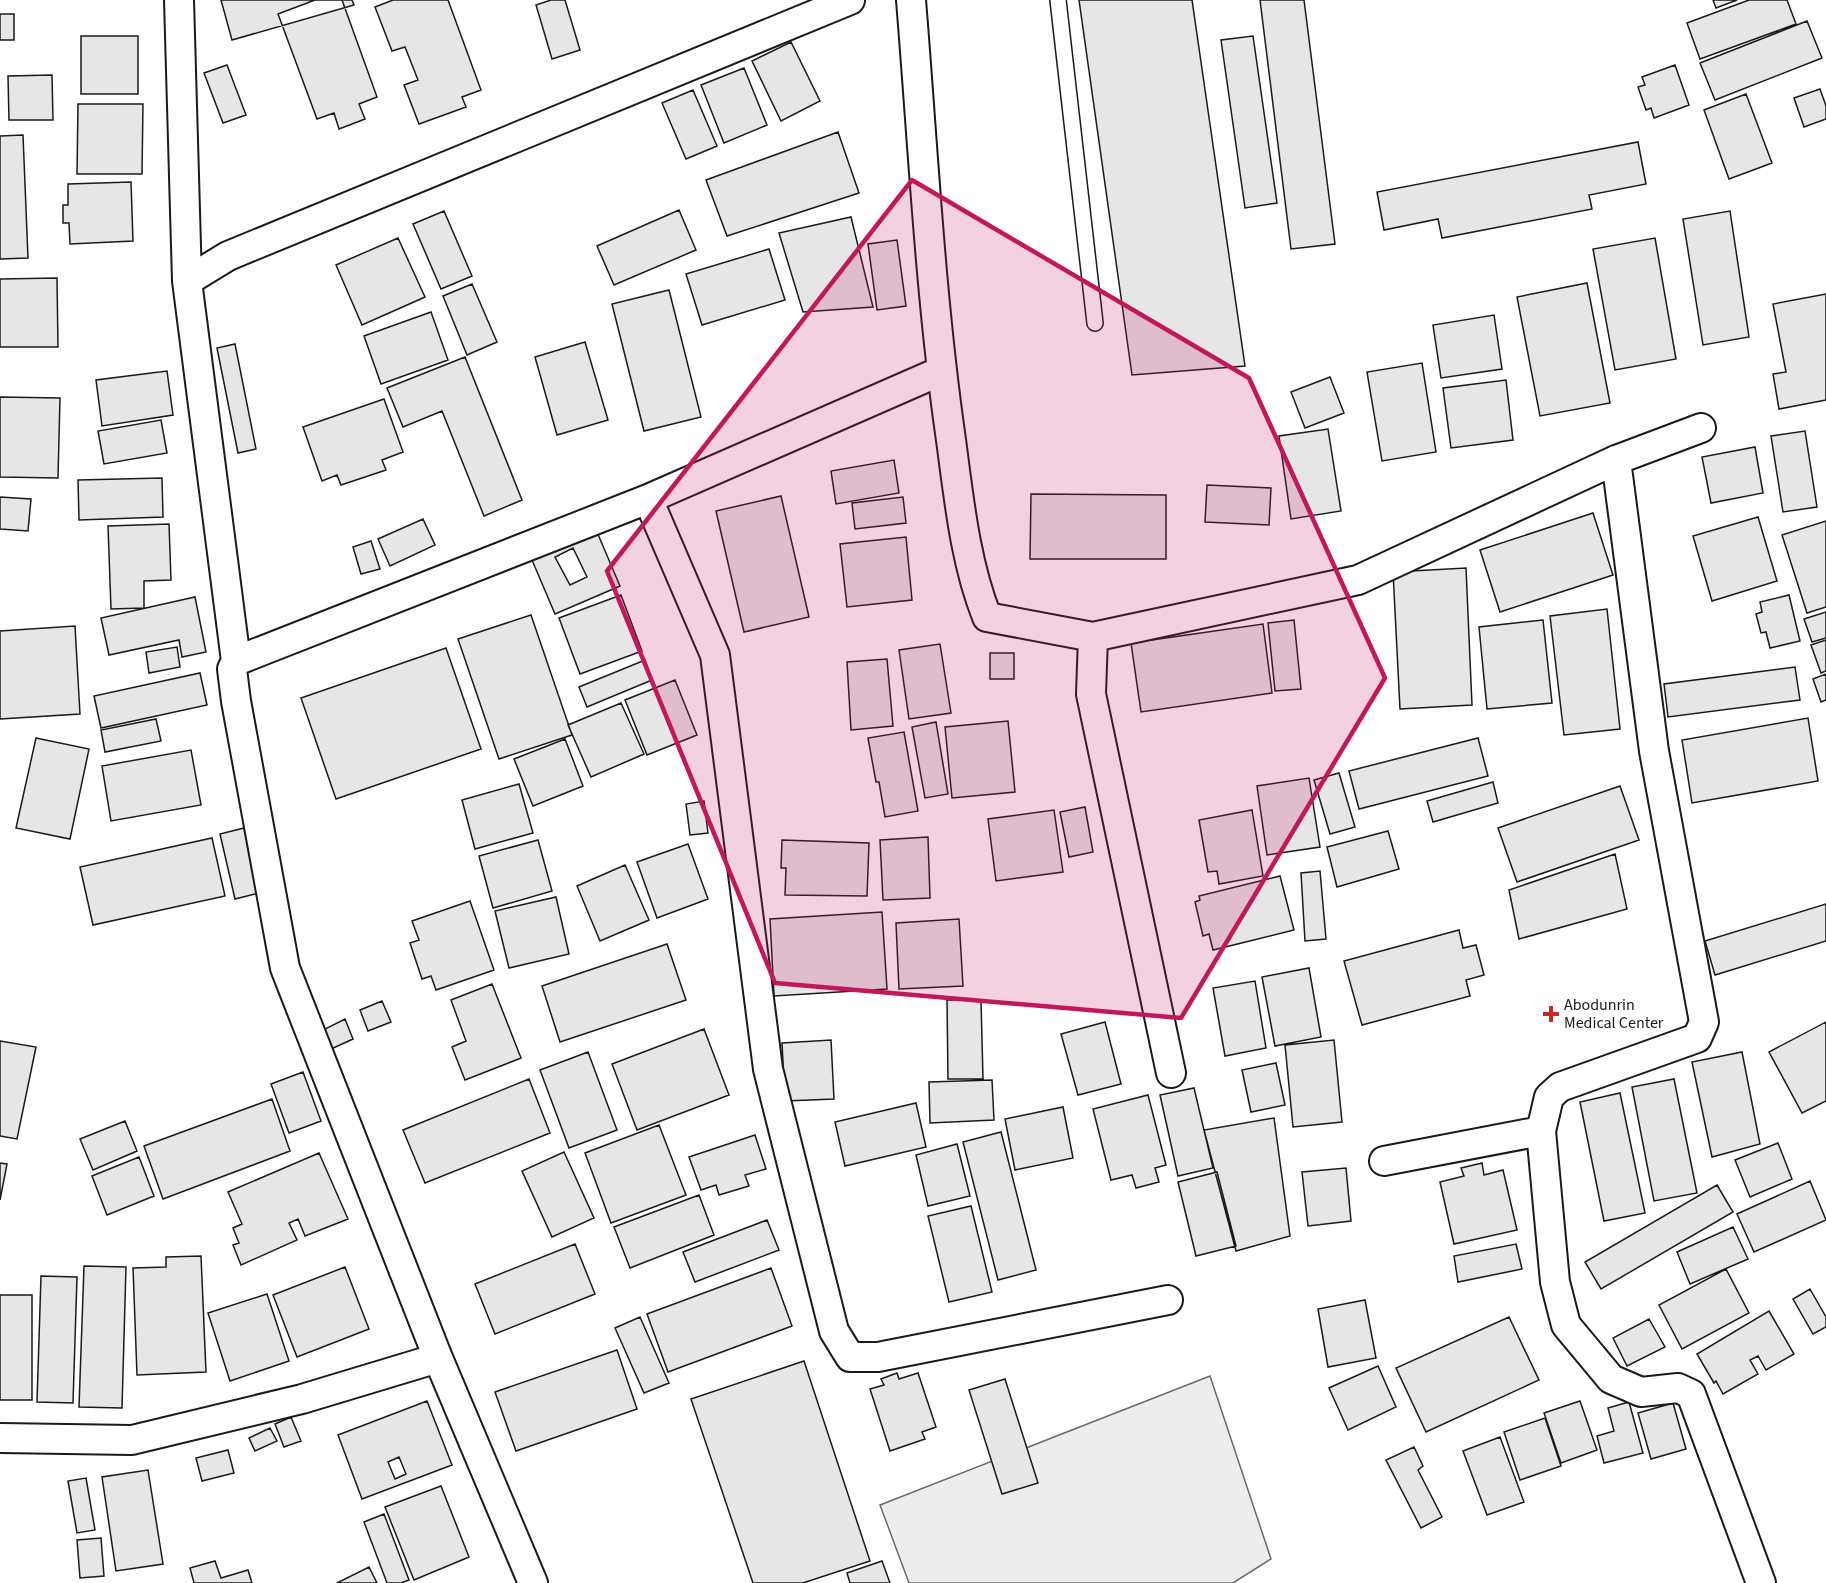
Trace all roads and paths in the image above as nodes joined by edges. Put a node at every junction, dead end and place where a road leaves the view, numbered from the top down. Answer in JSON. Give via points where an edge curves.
{"nodes":[{"id":1,"x":179,"y":0,"type":"edge"},
{"id":2,"x":850,"y":0,"type":"edge"},
{"id":3,"x":911,"y":0,"type":"edge"},
{"id":4,"x":1058,"y":0,"type":"edge"},
{"id":5,"x":187,"y":280,"type":"junction"},
{"id":6,"x":1095,"y":323,"type":"dead end"},
{"id":7,"x":941,"y":371,"type":"junction"},
{"id":8,"x":1701,"y":428,"type":"dead end"},
{"id":9,"x":1616,"y":460,"type":"junction"},
{"id":10,"x":648,"y":499,"type":"junction"},
{"id":11,"x":1093,"y":637,"type":"junction"},
{"id":12,"x":236,"y":661,"type":"junction"},
{"id":13,"x":1171,"y":1073,"type":"dead end"},
{"id":14,"x":1541,"y":1131,"type":"junction"},
{"id":15,"x":1384,"y":1161,"type":"dead end"},
{"id":16,"x":1168,"y":1300,"type":"dead end"},
{"id":17,"x":438,"y":1358,"type":"junction"},
{"id":18,"x":0,"y":1438,"type":"edge"},
{"id":19,"x":533,"y":1583,"type":"edge"},
{"id":20,"x":1761,"y":1583,"type":"edge"}],
"edges":[{"from":1,"to":5,"type":"street"},
{"from":2,"to":5,"type":"street","via":[[228,256]]},
{"from":3,"to":7,"type":"street"},
{"from":4,"to":6,"type":"lane"},
{"from":5,"to":12,"type":"street"},
{"from":7,"to":10,"type":"street"},
{"from":7,"to":11,"type":"street","via":[[958,494],[974,578],[987,617]]},
{"from":8,"to":9,"type":"street"},
{"from":9,"to":11,"type":"street","via":[[1358,580]]},
{"from":9,"to":14,"type":"street","via":[[1654,752],[1704,1022],[1697,1038],[1560,1087],[1549,1097]]},
{"from":10,"to":12,"type":"street"},
{"from":10,"to":16,"type":"street","via":[[715,655],[768,1069],[834,1331],[850,1357],[878,1357]]},
{"from":11,"to":13,"type":"street","via":[[1091,694]]},
{"from":12,"to":17,"type":"street","via":[[232,669],[236,701],[285,968]]},
{"from":14,"to":15,"type":"street"},
{"from":14,"to":20,"type":"street","via":[[1555,1282],[1566,1325],[1611,1379],[1641,1392],[1678,1388],[1690,1394]]},
{"from":17,"to":18,"type":"street","via":[[302,1399],[132,1440]]},
{"from":17,"to":19,"type":"street"}]}
